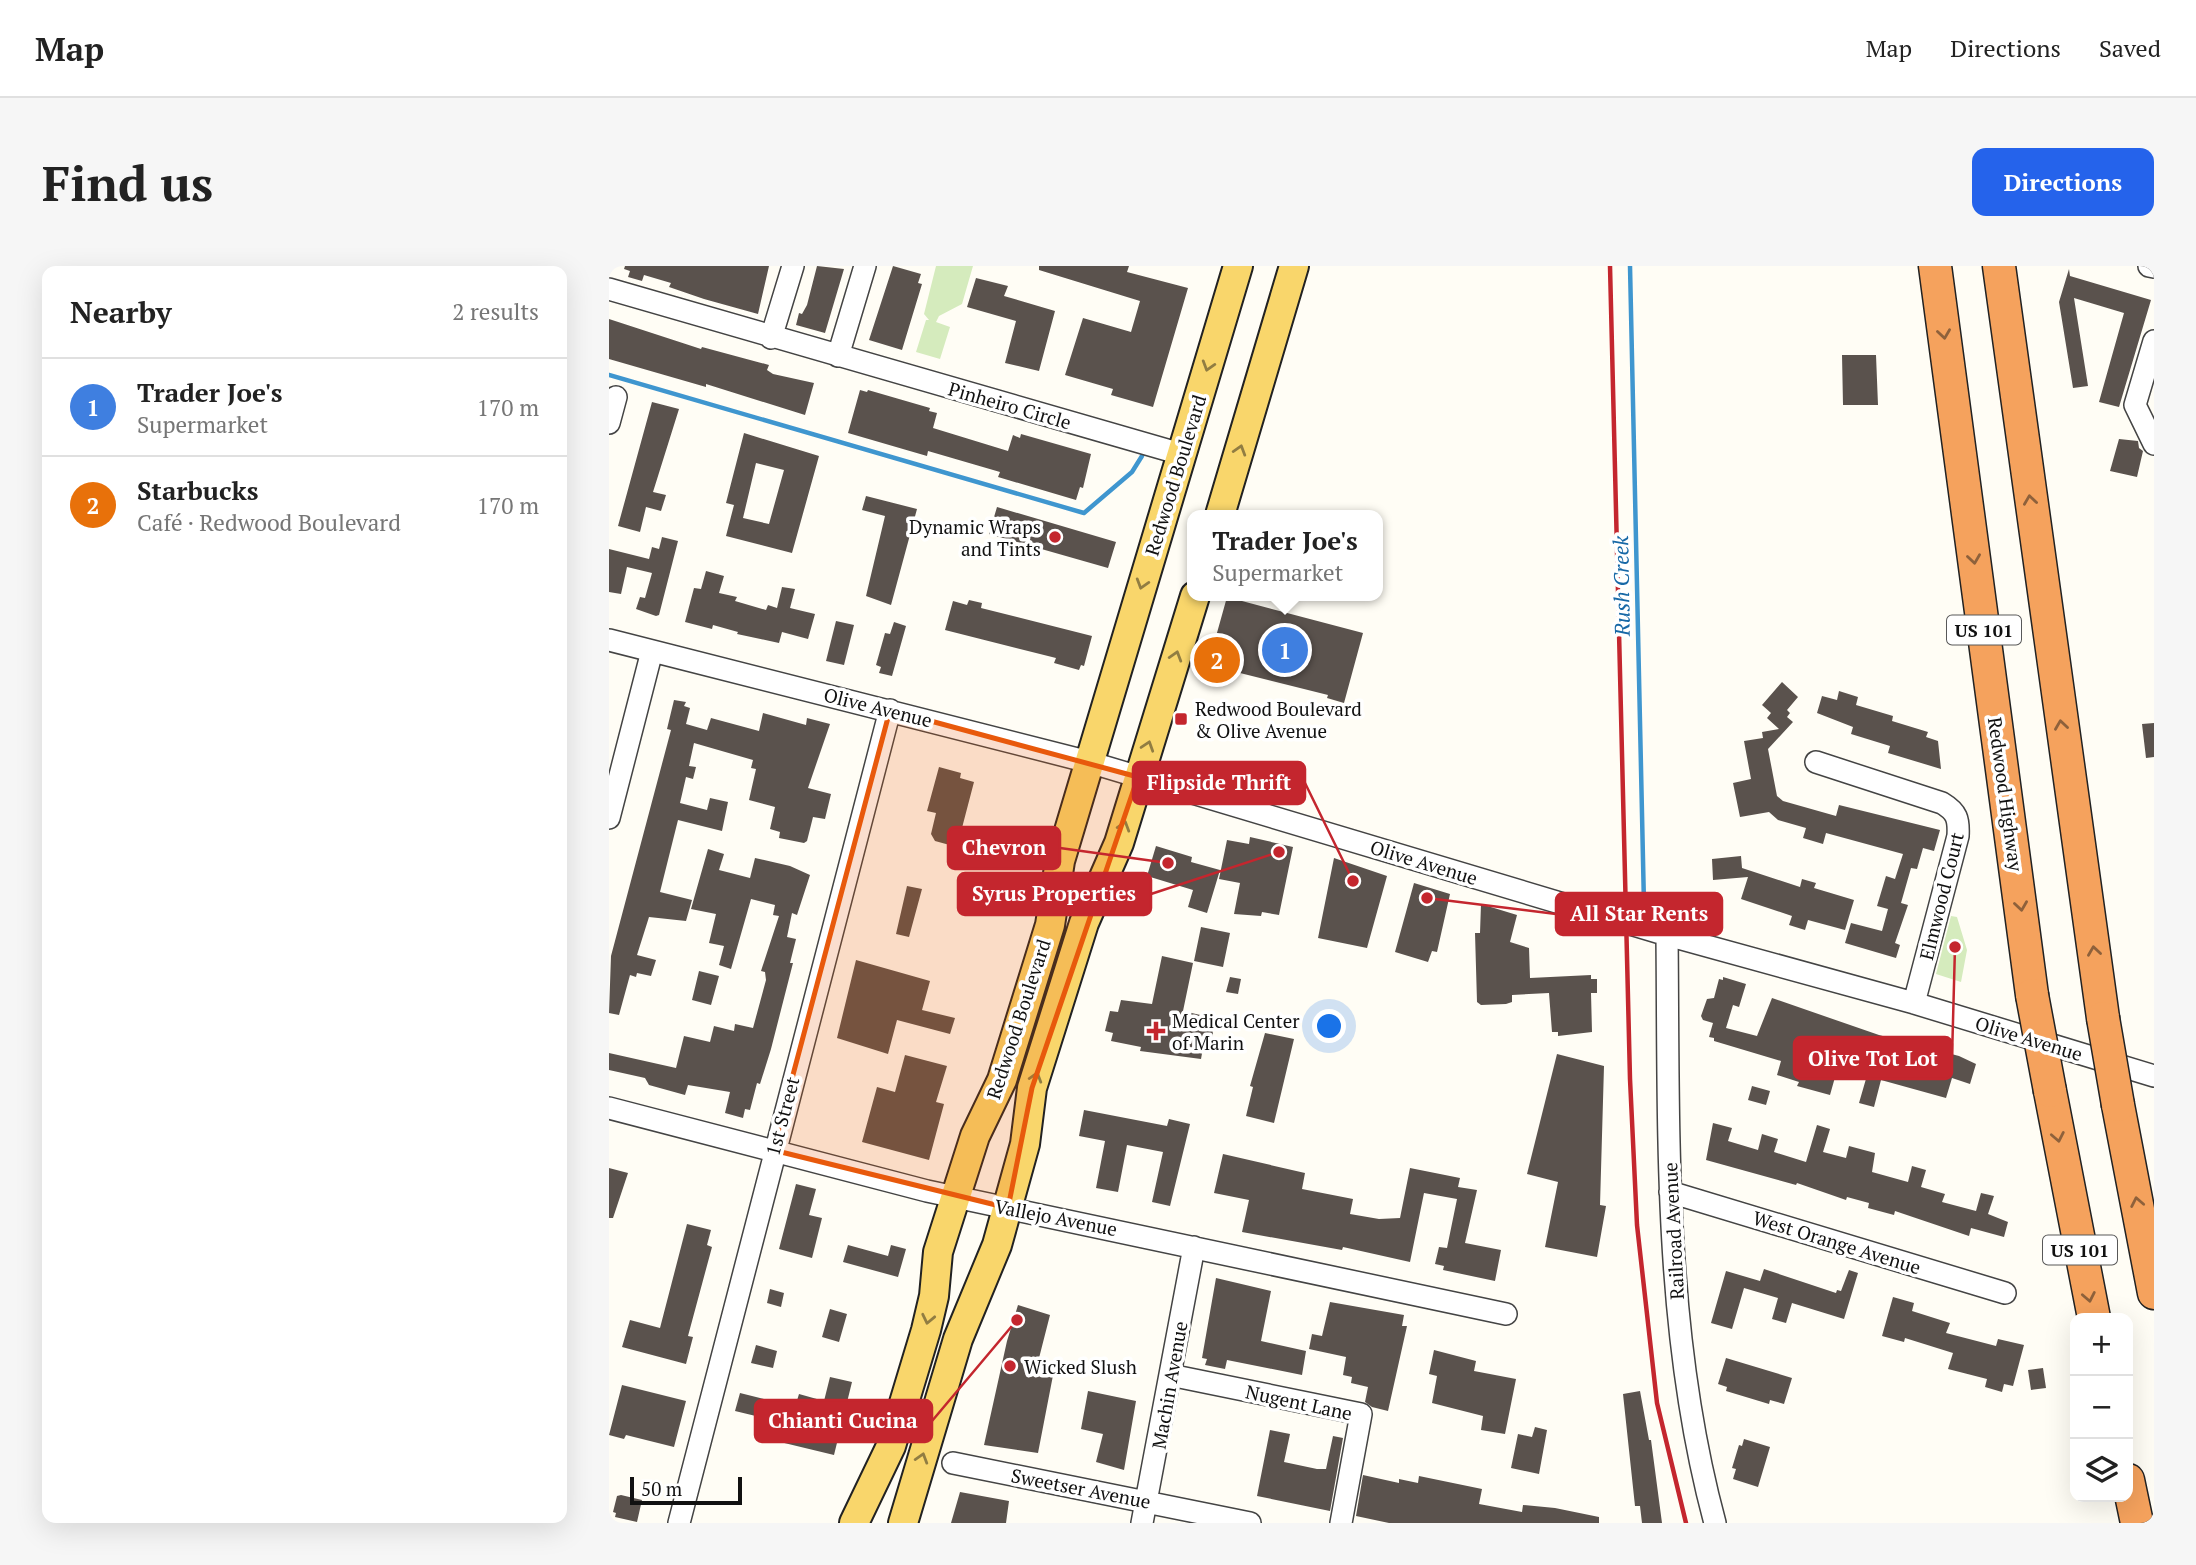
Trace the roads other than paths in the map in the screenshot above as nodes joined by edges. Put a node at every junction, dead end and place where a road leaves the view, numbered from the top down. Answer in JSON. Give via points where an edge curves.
{"nodes":[{"id":1,"x":793,"y":266,"type":"edge"},
{"id":2,"x":865,"y":266,"type":"edge"},
{"id":3,"x":1238,"y":266,"type":"edge"},
{"id":4,"x":1294,"y":266,"type":"edge"},
{"id":5,"x":1935,"y":266,"type":"edge"},
{"id":6,"x":1999,"y":266,"type":"edge"},
{"id":7,"x":2149,"y":266,"type":"edge"},
{"id":8,"x":2154,"y":268,"type":"edge"},
{"id":9,"x":609,"y":289,"type":"edge"},
{"id":10,"x":771,"y":338,"type":"junction"},
{"id":11,"x":2154,"y":341,"type":"edge"},
{"id":12,"x":838,"y":356,"type":"junction"},
{"id":13,"x":616,"y":397,"type":"dead end"},
{"id":14,"x":609,"y":423,"type":"edge"},
{"id":15,"x":2154,"y":444,"type":"edge"},
{"id":16,"x":1181,"y":454,"type":"junction"},
{"id":17,"x":1221,"y":510,"type":"edge"},
{"id":18,"x":1193,"y":601,"type":"edge"},
{"id":19,"x":609,"y":640,"type":"edge"},
{"id":20,"x":652,"y":651,"type":"junction"},
{"id":21,"x":890,"y":710,"type":"junction"},
{"id":22,"x":1089,"y":762,"type":"junction"},
{"id":23,"x":1816,"y":762,"type":"dead end"},
{"id":24,"x":1139,"y":776,"type":"junction"},
{"id":25,"x":609,"y":818,"type":"edge"},
{"id":26,"x":1667,"y":935,"type":"junction"},
{"id":27,"x":1914,"y":1003,"type":"junction"},
{"id":28,"x":2154,"y":1076,"type":"edge"},
{"id":29,"x":609,"y":1108,"type":"edge"},
{"id":30,"x":773,"y":1150,"type":"junction"},
{"id":31,"x":1670,"y":1192,"type":"junction"},
{"id":32,"x":956,"y":1197,"type":"junction"},
{"id":33,"x":1008,"y":1208,"type":"junction"},
{"id":34,"x":1194,"y":1247,"type":"junction"},
{"id":35,"x":2005,"y":1293,"type":"dead end"},
{"id":36,"x":2154,"y":1293,"type":"edge"},
{"id":37,"x":2093,"y":1313,"type":"edge"},
{"id":38,"x":1506,"y":1314,"type":"dead end"},
{"id":39,"x":1170,"y":1375,"type":"junction"},
{"id":40,"x":953,"y":1463,"type":"dead end"},
{"id":41,"x":1147,"y":1501,"type":"junction"},
{"id":42,"x":2132,"y":1502,"type":"edge"},
{"id":43,"x":2136,"y":1520,"type":"edge"},
{"id":44,"x":678,"y":1523,"type":"edge"},
{"id":45,"x":854,"y":1523,"type":"edge"},
{"id":46,"x":903,"y":1523,"type":"edge"},
{"id":47,"x":1142,"y":1523,"type":"edge"},
{"id":48,"x":1250,"y":1523,"type":"edge"},
{"id":49,"x":1341,"y":1523,"type":"edge"},
{"id":50,"x":1715,"y":1523,"type":"edge"}],
"edges":[{"from":1,"to":10,"type":"street"},
{"from":2,"to":12,"type":"street"},
{"from":3,"to":16,"type":"main road","name":"Redwood Boulevard","one_way":true},
{"from":17,"to":4,"type":"main road","one_way":true},
{"from":5,"to":37,"type":"highway","name":"Redwood Highway","number":"US 101","one_way":true,"bridge":true,"via":[[2032,995]]},
{"from":36,"to":6,"type":"highway","number":"US 101","one_way":true,"bridge":true,"via":[[2103,1018]]},
{"from":7,"to":8,"type":"street"},
{"from":9,"to":10,"type":"street","name":"Pinheiro Circle"},
{"from":10,"to":12,"type":"street","name":"Pinheiro Circle"},
{"from":11,"to":15,"type":"street","via":[[2135,405]]},
{"from":12,"to":16,"type":"street","name":"Pinheiro Circle"},
{"from":13,"to":14,"type":"street"},
{"from":16,"to":22,"type":"main road","name":"Redwood Boulevard","one_way":true},
{"from":24,"to":18,"type":"main road","name":"Redwood Boulevard","one_way":true},
{"from":19,"to":20,"type":"street","name":"Olive Avenue"},
{"from":20,"to":21,"type":"street","name":"Olive Avenue"},
{"from":20,"to":25,"type":"street"},
{"from":21,"to":22,"type":"street","name":"Olive Avenue"},
{"from":21,"to":30,"type":"street","name":"1st Street"},
{"from":22,"to":24,"type":"street","name":"Olive Avenue"},
{"from":22,"to":32,"type":"main road","name":"Redwood Boulevard","via":[[1060,861],[1050,925],[1002,1080],[975,1136]]},
{"from":23,"to":27,"type":"street","name":"Elmwood Court","via":[[1942,803],[1959,819]]},
{"from":24,"to":26,"type":"street","name":"Olive Avenue"},
{"from":33,"to":24,"type":"main road","name":"Redwood Boulevard","one_way":true,"via":[[1025,1144],[1032,1088],[1084,923],[1107,876]]},
{"from":26,"to":27,"type":"street","name":"Olive Avenue"},
{"from":26,"to":31,"type":"street","name":"Railroad Avenue"},
{"from":27,"to":28,"type":"street","name":"Olive Avenue"},
{"from":29,"to":30,"type":"street","name":"Vallejo Avenue"},
{"from":30,"to":32,"type":"street","name":"Vallejo Avenue"},
{"from":30,"to":44,"type":"street","name":"1st Street"},
{"from":31,"to":35,"type":"street","name":"West Orange Avenue"},
{"from":31,"to":50,"type":"street","name":"Railroad Avenue","via":[[1677,1324],[1691,1417]]},
{"from":32,"to":33,"type":"street","name":"Vallejo Avenue"},
{"from":32,"to":45,"type":"main road","name":"Redwood Boulevard","one_way":true,"via":[[938,1252],[926,1331],[895,1434]]},
{"from":33,"to":34,"type":"street","name":"Vallejo Avenue"},
{"from":46,"to":33,"type":"main road","name":"Redwood Boulevard","one_way":true,"via":[[958,1339],[991,1266]]},
{"from":34,"to":38,"type":"street","name":"Vallejo Avenue"},
{"from":34,"to":39,"type":"street","name":"Machin Avenue"},
{"from":39,"to":41,"type":"street","name":"Machin Avenue"},
{"from":39,"to":49,"type":"street","name":"Nugent Lane","via":[[1361,1414]]},
{"from":40,"to":41,"type":"street","name":"Sweetser Avenue"},
{"from":41,"to":47,"type":"street","name":"Machin Avenue"},
{"from":41,"to":48,"type":"street","name":"Sweetser Avenue"},
{"from":42,"to":43,"type":"highway"}]}
